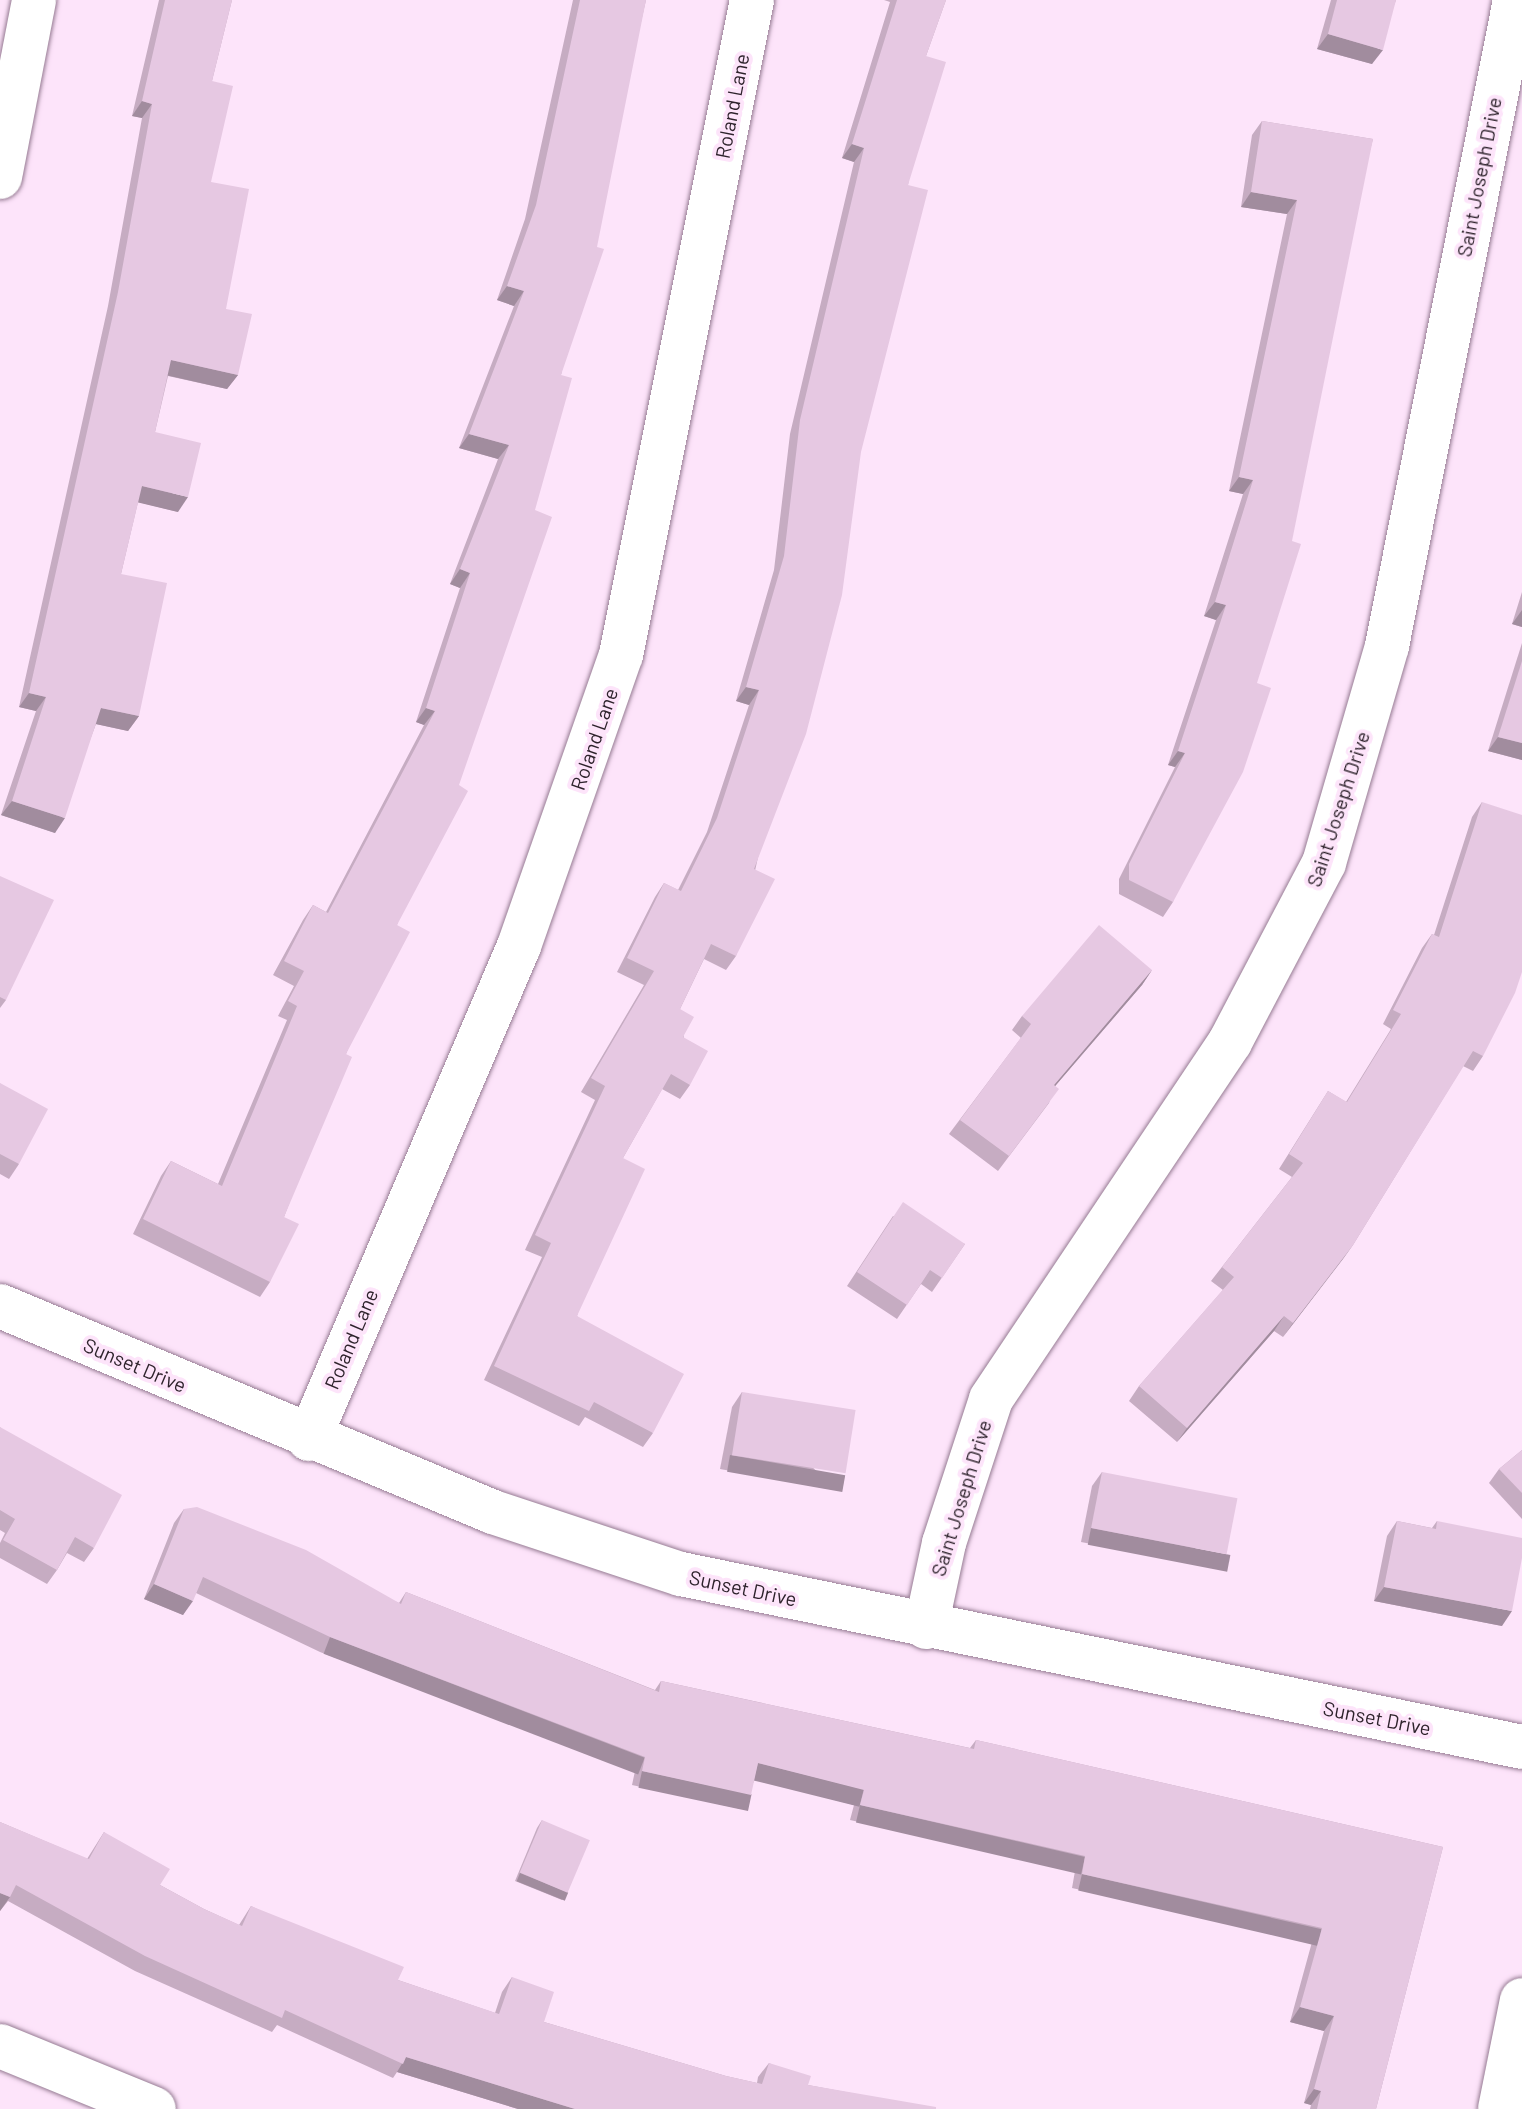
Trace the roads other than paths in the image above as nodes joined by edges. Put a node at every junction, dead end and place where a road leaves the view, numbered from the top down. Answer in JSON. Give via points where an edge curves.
{"nodes":[{"id":1,"x":34,"y":0,"type":"edge"},
{"id":2,"x":752,"y":0,"type":"edge"},
{"id":3,"x":1515,"y":0,"type":"edge"},
{"id":4,"x":0,"y":177,"type":"edge"},
{"id":5,"x":0,"y":1306,"type":"edge"},
{"id":6,"x":309,"y":1439,"type":"junction"},
{"id":7,"x":926,"y":1627,"type":"junction"},
{"id":8,"x":1522,"y":1747,"type":"edge"},
{"id":9,"x":1522,"y":2000,"type":"edge"},
{"id":10,"x":0,"y":2046,"type":"edge"},
{"id":11,"x":154,"y":2109,"type":"edge"},
{"id":12,"x":1500,"y":2109,"type":"edge"}],
"edges":[{"from":1,"to":4,"type":"street"},
{"from":2,"to":6,"type":"street","name":"Roland Lane","via":[[647,548],[598,730],[519,946]]},
{"from":3,"to":7,"type":"street","name":"Saint Joseph Drive","via":[[1387,646],[1324,863],[1230,1042],[991,1399],[944,1543]]},
{"from":5,"to":6,"type":"street","name":"Sunset Drive"},
{"from":6,"to":7,"type":"street","name":"Sunset Drive","via":[[620,1557]]},
{"from":7,"to":8,"type":"street","name":"Sunset Drive"},
{"from":9,"to":12,"type":"street"},
{"from":10,"to":11,"type":"street"}]}
